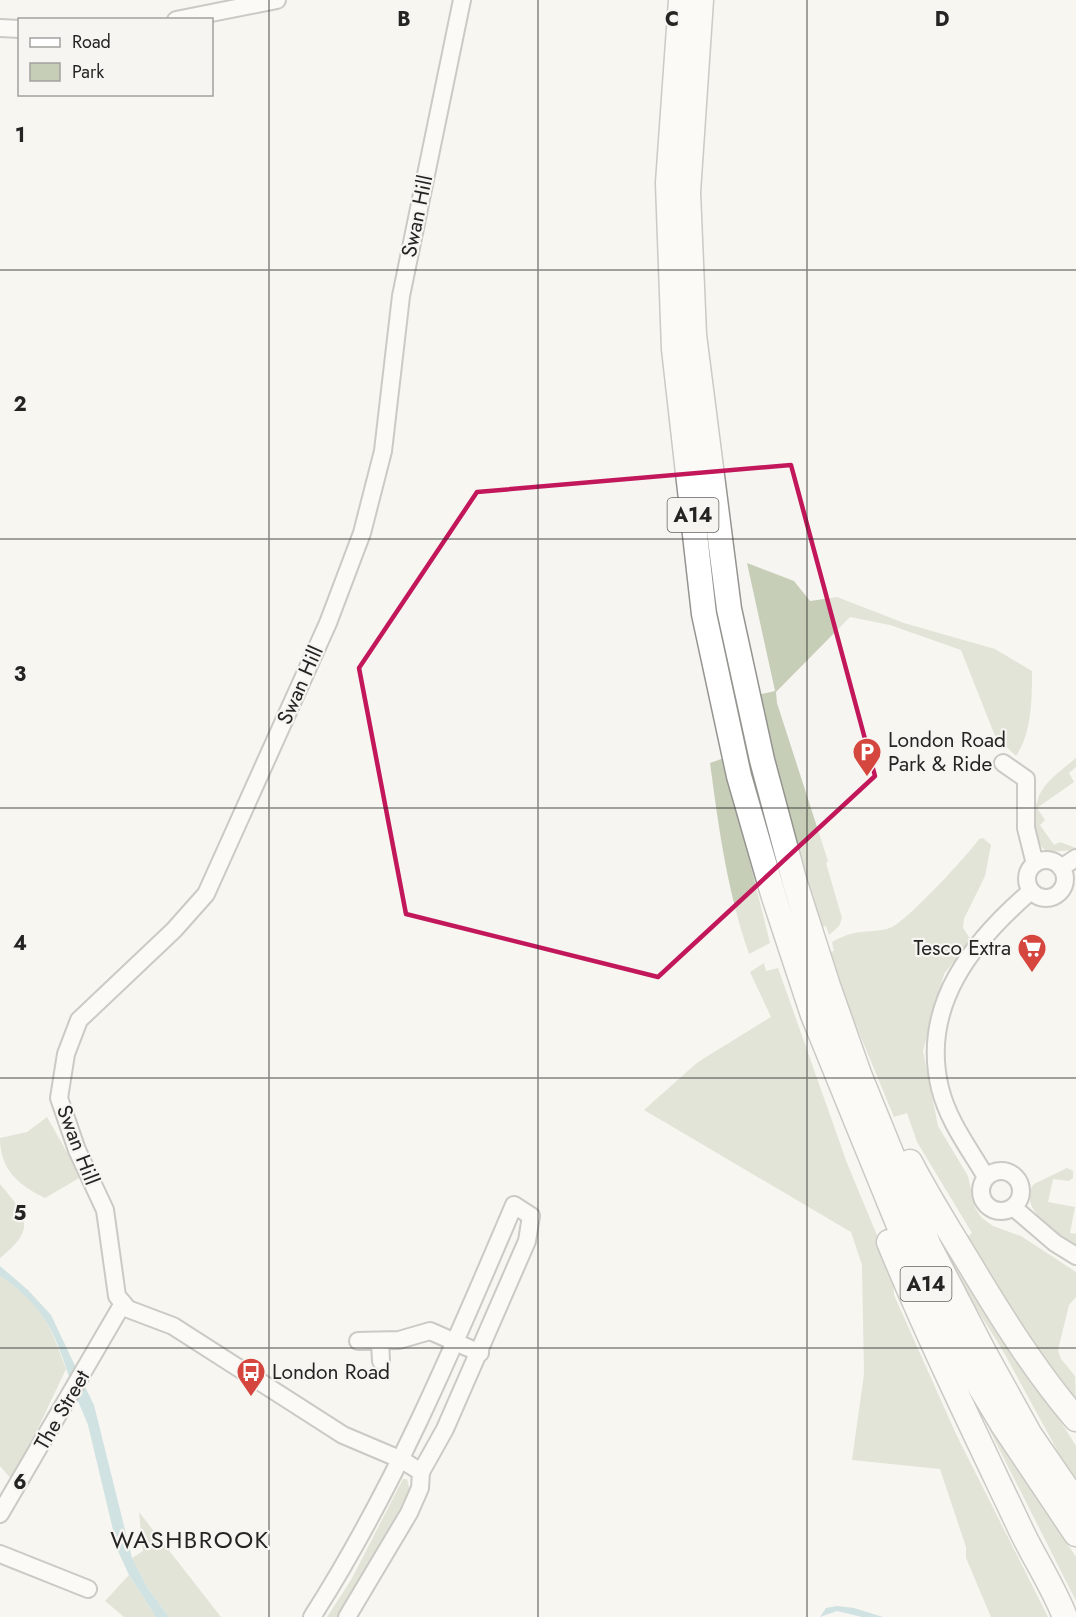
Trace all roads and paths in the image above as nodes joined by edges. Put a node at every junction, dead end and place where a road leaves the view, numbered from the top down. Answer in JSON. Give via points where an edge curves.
{"nodes":[{"id":1,"x":277,"y":0,"type":"edge"},
{"id":2,"x":462,"y":0,"type":"edge"},
{"id":3,"x":681,"y":0,"type":"edge"},
{"id":4,"x":701,"y":0,"type":"edge"},
{"id":5,"x":186,"y":18,"type":"edge"},
{"id":6,"x":0,"y":28,"type":"edge"},
{"id":7,"x":18,"y":29,"type":"edge"},
{"id":8,"x":1003,"y":763,"type":"dead end"},
{"id":9,"x":1076,"y":858,"type":"edge"},
{"id":10,"x":1035,"y":864,"type":"junction"},
{"id":11,"x":1061,"y":868,"type":"junction"},
{"id":12,"x":1031,"y":891,"type":"junction"},
{"id":13,"x":813,"y":1015,"type":"junction"},
{"id":14,"x":860,"y":1074,"type":"junction"},
{"id":15,"x":986,"y":1177,"type":"junction"},
{"id":16,"x":1013,"y":1207,"type":"junction"},
{"id":17,"x":1076,"y":1256,"type":"edge"},
{"id":18,"x":122,"y":1305,"type":"junction"},
{"id":19,"x":358,"y":1341,"type":"dead end"},
{"id":20,"x":380,"y":1341,"type":"junction"},
{"id":21,"x":456,"y":1342,"type":"junction"},
{"id":22,"x":480,"y":1353,"type":"junction"},
{"id":23,"x":381,"y":1361,"type":"dead end"},
{"id":24,"x":1076,"y":1419,"type":"edge"},
{"id":25,"x":402,"y":1460,"type":"junction"},
{"id":26,"x":421,"y":1472,"type":"junction"},
{"id":27,"x":1076,"y":1502,"type":"edge"},
{"id":28,"x":0,"y":1514,"type":"edge"},
{"id":29,"x":1076,"y":1534,"type":"edge"},
{"id":30,"x":0,"y":1554,"type":"edge"},
{"id":31,"x":88,"y":1589,"type":"dead end"},
{"id":32,"x":312,"y":1617,"type":"edge"},
{"id":33,"x":347,"y":1617,"type":"edge"},
{"id":34,"x":1065,"y":1617,"type":"edge"}],
"edges":[{"from":1,"to":5,"type":"street"},
{"from":2,"to":18,"type":"street","name":"Swan Hill","via":[[401,296],[383,451],[362,533],[328,623],[206,894],[174,930],[79,1020],[66,1054],[59,1098],[77,1150],[105,1210],[116,1290]]},
{"from":3,"to":13,"type":"highway","number":"A14","via":[[668,183],[673,325],[705,615],[739,776]]},
{"from":4,"to":14,"type":"highway","number":"A14","via":[[688,192],[693,335],[729,609],[762,760],[795,883]]},
{"from":6,"to":7,"type":"street"},
{"from":8,"to":10,"type":"street","via":[[1026,779],[1026,828]]},
{"from":9,"to":11,"type":"street"},
{"from":10,"to":11,"type":"street","via":[[1051,861]]},
{"from":10,"to":12,"type":"street","via":[[1027,878]]},
{"from":11,"to":12,"type":"street","via":[[1065,881],[1058,894],[1045,898]]},
{"from":12,"to":15,"type":"street","via":[[972,952],[950,985],[938,1026],[939,1087],[953,1124]]},
{"from":13,"to":29,"type":"highway","number":"A14","via":[[908,1248],[958,1350]]},
{"from":13,"to":34,"type":"highway","number":"A14","via":[[822,1065],[916,1307]]},
{"from":14,"to":24,"type":"highway","number":"A14","via":[[883,1106],[924,1190],[999,1312],[1047,1385]]},
{"from":14,"to":27,"type":"highway","number":"A14","via":[[929,1246],[1030,1435]]},
{"from":15,"to":16,"type":"street","via":[[980,1191],[988,1207],[999,1211]]},
{"from":15,"to":16,"type":"street","via":[[1004,1171],[1017,1179],[1020,1195]]},
{"from":16,"to":17,"type":"street"},
{"from":18,"to":25,"type":"street","via":[[173,1326],[344,1435]]},
{"from":18,"to":28,"type":"street","name":"The Street"},
{"from":19,"to":20,"type":"street"},
{"from":20,"to":21,"type":"street","via":[[430,1331]]},
{"from":20,"to":23,"type":"street"},
{"from":21,"to":22,"type":"street"},
{"from":21,"to":22,"type":"street","via":[[514,1205],[530,1214],[532,1224]]},
{"from":21,"to":25,"type":"street"},
{"from":22,"to":26,"type":"street","via":[[446,1429]]},
{"from":25,"to":26,"type":"street"},
{"from":25,"to":32,"type":"street"},
{"from":26,"to":33,"type":"street","via":[[420,1488],[409,1513]]},
{"from":30,"to":31,"type":"street"}]}
